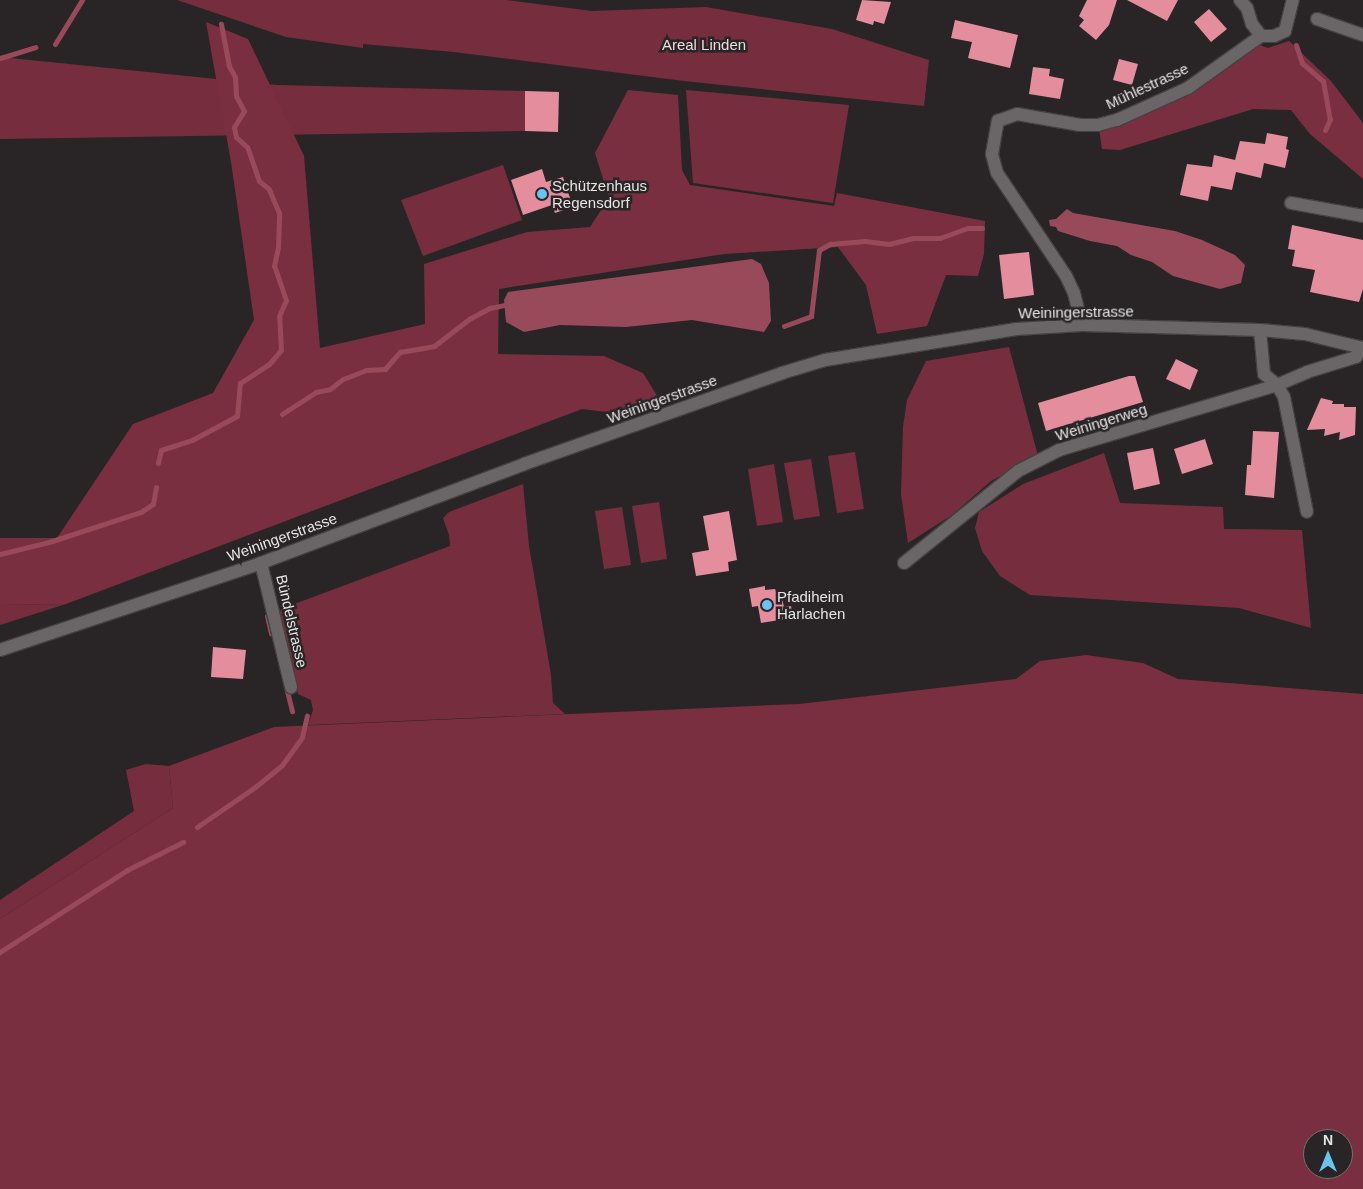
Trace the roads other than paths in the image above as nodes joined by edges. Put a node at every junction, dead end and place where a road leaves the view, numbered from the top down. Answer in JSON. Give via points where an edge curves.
{"nodes":[{"id":1,"x":1240,"y":0,"type":"edge"},
{"id":2,"x":1293,"y":0,"type":"edge"},
{"id":3,"x":1317,"y":19,"type":"dead end"},
{"id":4,"x":1363,"y":35,"type":"edge"},
{"id":5,"x":1261,"y":36,"type":"junction"},
{"id":6,"x":1290,"y":203,"type":"dead end"},
{"id":7,"x":1363,"y":216,"type":"edge"},
{"id":8,"x":1082,"y":325,"type":"junction"},
{"id":9,"x":1260,"y":330,"type":"junction"},
{"id":10,"x":1362,"y":348,"type":"edge"},
{"id":11,"x":1277,"y":385,"type":"junction"},
{"id":12,"x":1308,"y":512,"type":"dead end"},
{"id":13,"x":261,"y":562,"type":"junction"},
{"id":14,"x":904,"y":563,"type":"dead end"},
{"id":15,"x":0,"y":650,"type":"edge"},
{"id":16,"x":291,"y":687,"type":"dead end"}],
"edges":[{"from":1,"to":5,"type":"street"},
{"from":2,"to":5,"type":"street","name":"Mühlestrasse","via":[[1285,31],[1274,36]]},
{"from":3,"to":4,"type":"street"},
{"from":5,"to":8,"type":"street","name":"Mühlestrasse","via":[[1188,88],[1117,120],[1080,125],[1017,114],[998,121],[992,154],[997,173],[1066,276]]},
{"from":6,"to":7,"type":"street"},
{"from":8,"to":9,"type":"street","name":"Weiningerstrasse"},
{"from":8,"to":13,"type":"street","name":"Weiningerstrasse","via":[[1017,329],[867,352],[813,364],[524,464]]},
{"from":9,"to":10,"type":"street","name":"Weiningerstrasse","via":[[1305,334]]},
{"from":9,"to":11,"type":"street","via":[[1264,374]]},
{"from":10,"to":11,"type":"street","name":"Weiningerweg","via":[[1356,357]]},
{"from":11,"to":12,"type":"street","via":[[1284,397]]},
{"from":11,"to":14,"type":"street","name":"Weiningerweg","via":[[1059,450],[1018,471],[985,495]]},
{"from":13,"to":15,"type":"street","name":"Weiningerstrasse"},
{"from":13,"to":16,"type":"street","name":"Bündelstrasse"}]}
